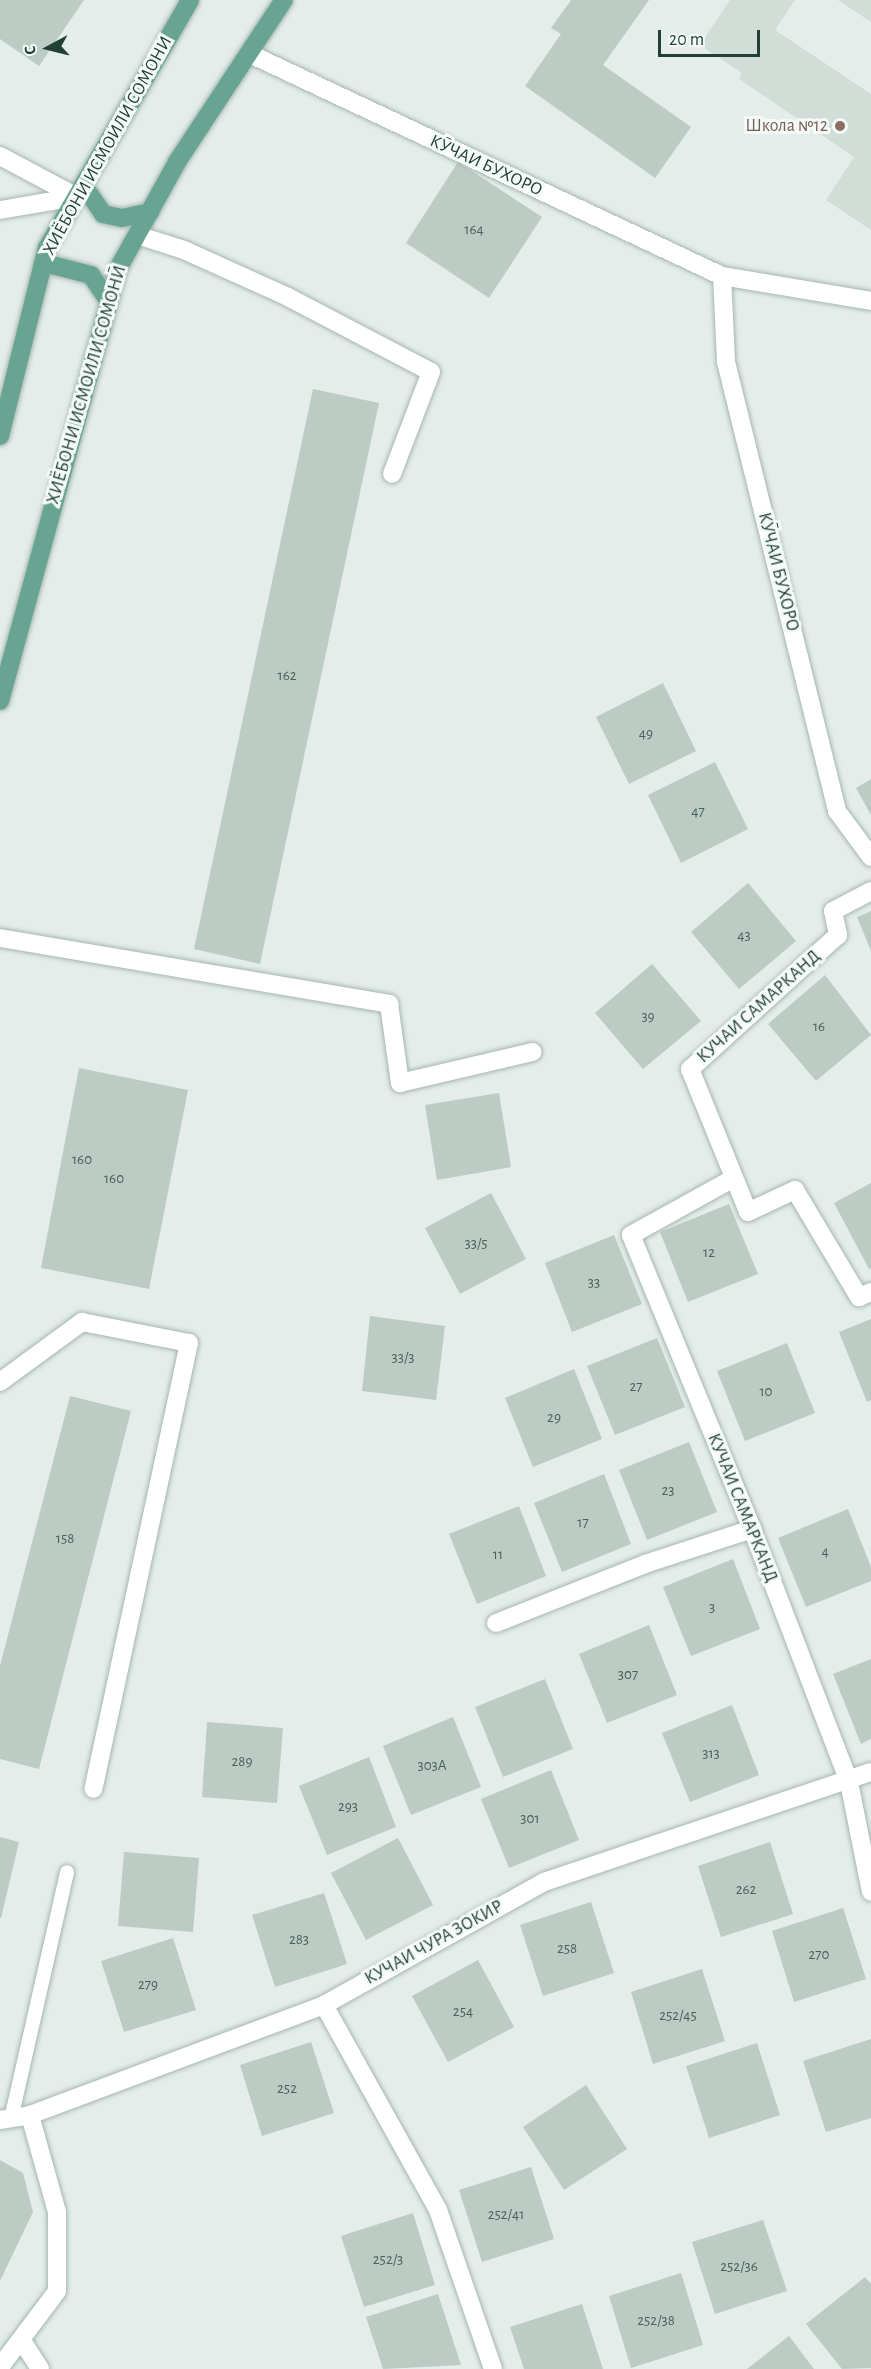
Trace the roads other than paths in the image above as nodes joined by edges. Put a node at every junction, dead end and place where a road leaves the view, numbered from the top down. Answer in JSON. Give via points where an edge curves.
{"nodes":[{"id":1,"x":190,"y":0,"type":"edge"},
{"id":2,"x":284,"y":0,"type":"edge"},
{"id":3,"x":250,"y":54,"type":"junction"},
{"id":4,"x":0,"y":156,"type":"edge"},
{"id":5,"x":80,"y":191,"type":"junction"},
{"id":6,"x":0,"y":210,"type":"edge"},
{"id":7,"x":150,"y":212,"type":"junction"},
{"id":8,"x":137,"y":236,"type":"junction"},
{"id":9,"x":44,"y":263,"type":"junction"},
{"id":10,"x":722,"y":276,"type":"junction"},
{"id":11,"x":871,"y":301,"type":"edge"},
{"id":12,"x":109,"y":302,"type":"junction"},
{"id":13,"x":0,"y":436,"type":"edge"},
{"id":14,"x":392,"y":474,"type":"dead end"},
{"id":15,"x":0,"y":701,"type":"edge"},
{"id":16,"x":871,"y":857,"type":"edge"},
{"id":17,"x":871,"y":891,"type":"edge"},
{"id":18,"x":0,"y":938,"type":"edge"},
{"id":19,"x":532,"y":1052,"type":"dead end"},
{"id":20,"x":734,"y":1178,"type":"junction"},
{"id":21,"x":871,"y":1292,"type":"edge"},
{"id":22,"x":0,"y":1382,"type":"edge"},
{"id":23,"x":752,"y":1529,"type":"junction"},
{"id":24,"x":496,"y":1623,"type":"dead end"},
{"id":25,"x":871,"y":1773,"type":"edge"},
{"id":26,"x":849,"y":1782,"type":"junction"},
{"id":27,"x":93,"y":1789,"type":"dead end"},
{"id":28,"x":67,"y":1872,"type":"dead end"},
{"id":29,"x":871,"y":1892,"type":"edge"},
{"id":30,"x":324,"y":2005,"type":"junction"},
{"id":31,"x":30,"y":2115,"type":"junction"},
{"id":32,"x":6,"y":2120,"type":"edge"},
{"id":33,"x":22,"y":2342,"type":"junction"},
{"id":34,"x":0,"y":2367,"type":"edge"},
{"id":35,"x":40,"y":2369,"type":"edge"},
{"id":36,"x":493,"y":2369,"type":"edge"}],
"edges":[{"from":1,"to":5,"type":"main road","name":"ХИЁБОНИ ИСМОИЛИ СОМОНИ"},
{"from":2,"to":3,"type":"main road","name":"ХИЁБОНИ ИСМОИЛИ СОМОНӢ"},
{"from":3,"to":7,"type":"main road","name":"ХИЁБОНИ ИСМОИЛИ СОМОНӢ"},
{"from":3,"to":10,"type":"street","name":"КӮЧАИ БУХОРО"},
{"from":4,"to":5,"type":"street"},
{"from":5,"to":6,"type":"street"},
{"from":5,"to":7,"type":"main road","via":[[103,214],[122,218]]},
{"from":5,"to":9,"type":"main road","name":"ХИЁБОНИ ИСМОИЛИ СОМОНИ"},
{"from":7,"to":8,"type":"main road","name":"ХИЁБОНИ ИСМОИЛИ СОМОНӢ"},
{"from":8,"to":12,"type":"main road","name":"ХИЁБОНИ ИСМОИЛИ СОМОНӢ","via":[[118,269]]},
{"from":8,"to":14,"type":"street","via":[[184,250],[288,297],[431,372]]},
{"from":9,"to":12,"type":"main road","via":[[91,274]]},
{"from":9,"to":13,"type":"main road","name":"ХИЁБОНИ ИСМОИЛИ СОМОНИ"},
{"from":10,"to":11,"type":"street","name":"КӮЧАИ БУХОРО"},
{"from":10,"to":16,"type":"street","name":"КӮЧАИ БУХОРО","via":[[726,362],[837,811]]},
{"from":12,"to":15,"type":"main road","name":"ХИЁБОНИ ИСМОИЛИ СОМОНӢ"},
{"from":17,"to":20,"type":"street","name":"КУЧАИ САМАРКАНД","via":[[833,911],[838,935],[690,1069]]},
{"from":18,"to":19,"type":"street","via":[[389,1004],[400,1083]]},
{"from":20,"to":21,"type":"street","name":"КУЧАИ САМАРКАНД","via":[[748,1212],[795,1190],[859,1297]]},
{"from":20,"to":23,"type":"street","name":"КУЧАИ САМАРКАНД","via":[[631,1235]]},
{"from":22,"to":27,"type":"street","via":[[82,1322],[189,1343]]},
{"from":23,"to":24,"type":"street","via":[[645,1564]]},
{"from":23,"to":26,"type":"street","name":"КУЧАИ САМАРКАНД"},
{"from":25,"to":26,"type":"street","name":"КУЧАИ ЧУРА ЗОКИР"},
{"from":26,"to":29,"type":"street","name":"КУЧАИ САМАРКАНД"},
{"from":26,"to":30,"type":"street","name":"КУЧАИ ЧУРА ЗОКИР","via":[[544,1882]]},
{"from":28,"to":32,"type":"lane"},
{"from":30,"to":31,"type":"street","name":"КУЧАИ ЧУРА ЗОКИР"},
{"from":30,"to":36,"type":"street","via":[[438,2210]]},
{"from":31,"to":32,"type":"street","name":"КУЧАИ ЧУРА ЗОКИР"},
{"from":31,"to":33,"type":"street","via":[[57,2212],[57,2291]]},
{"from":33,"to":34,"type":"street"},
{"from":33,"to":35,"type":"street"}]}
